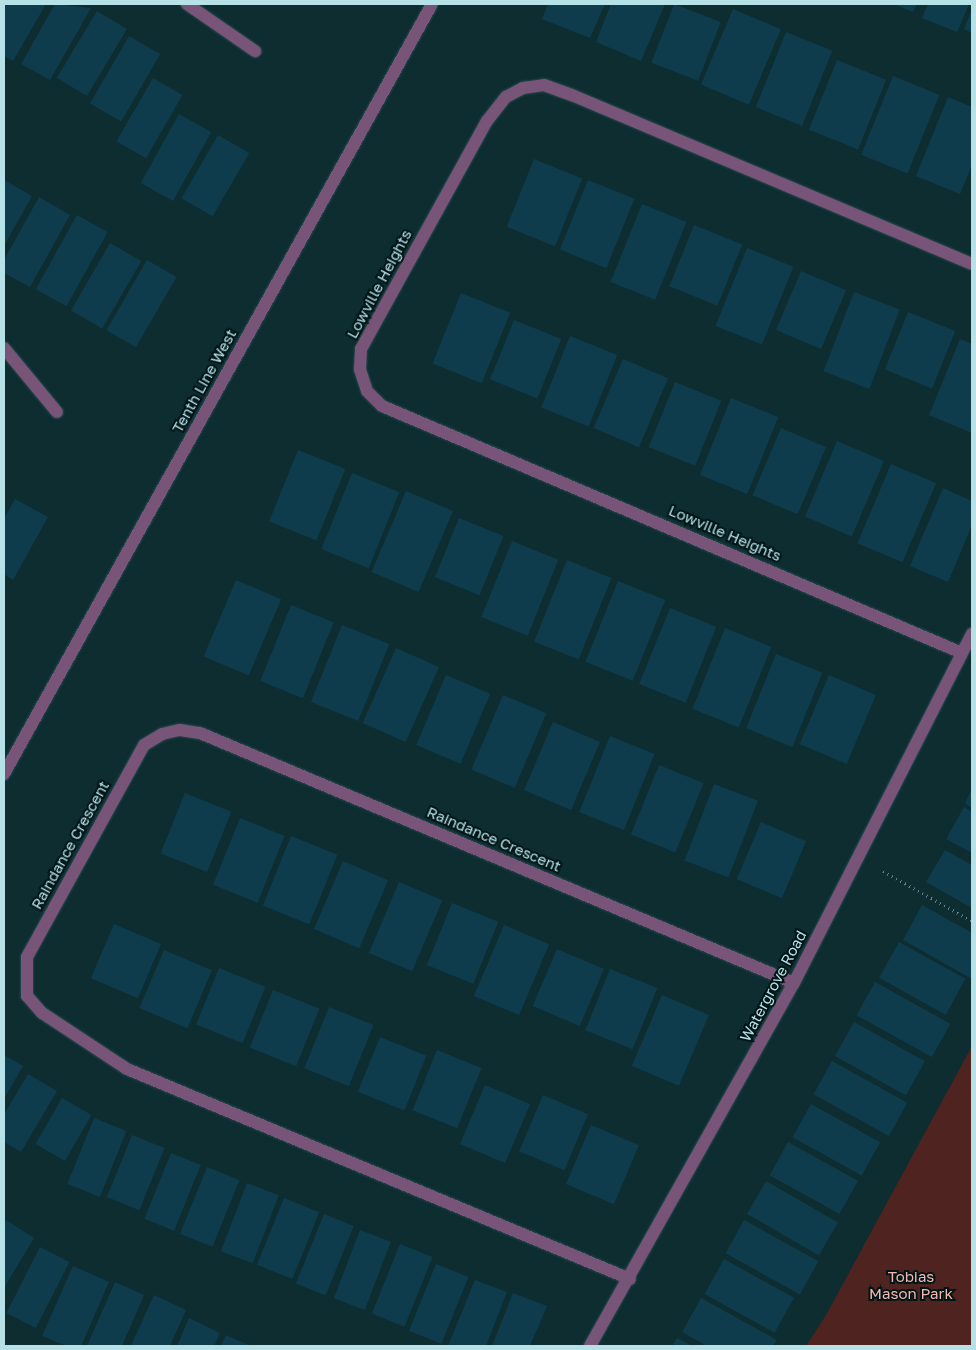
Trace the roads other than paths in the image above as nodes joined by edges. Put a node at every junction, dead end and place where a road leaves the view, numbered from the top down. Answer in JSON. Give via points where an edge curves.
{"nodes":[{"id":1,"x":187,"y":4,"type":"edge"},
{"id":2,"x":432,"y":4,"type":"edge"},
{"id":3,"x":255,"y":51,"type":"dead end"},
{"id":4,"x":972,"y":264,"type":"edge"},
{"id":5,"x":4,"y":348,"type":"edge"},
{"id":6,"x":57,"y":412,"type":"dead end"},
{"id":7,"x":972,"y":634,"type":"edge"},
{"id":8,"x":962,"y":653,"type":"junction"},
{"id":9,"x":4,"y":774,"type":"edge"},
{"id":10,"x":794,"y":983,"type":"junction"},
{"id":11,"x":630,"y":1279,"type":"junction"},
{"id":12,"x":590,"y":1346,"type":"edge"}],
"edges":[{"from":1,"to":3,"type":"street"},
{"from":2,"to":9,"type":"street","name":"Tenth Line West"},
{"from":4,"to":8,"type":"street","name":"Lowville Heights","via":[[572,95],[544,85],[523,88],[506,97],[487,121],[361,350],[360,370],[367,391],[382,406]]},
{"from":5,"to":6,"type":"street"},
{"from":7,"to":8,"type":"street","name":"Watergrove Road"},
{"from":8,"to":10,"type":"street","name":"Watergrove Road"},
{"from":10,"to":11,"type":"street","name":"Watergrove Road"},
{"from":10,"to":11,"type":"street","name":"Raindance Crescent","via":[[200,733],[180,730],[162,734],[144,745],[26,957],[27,996],[42,1013],[127,1069]]},
{"from":11,"to":12,"type":"street","name":"Watergrove Road"}]}
